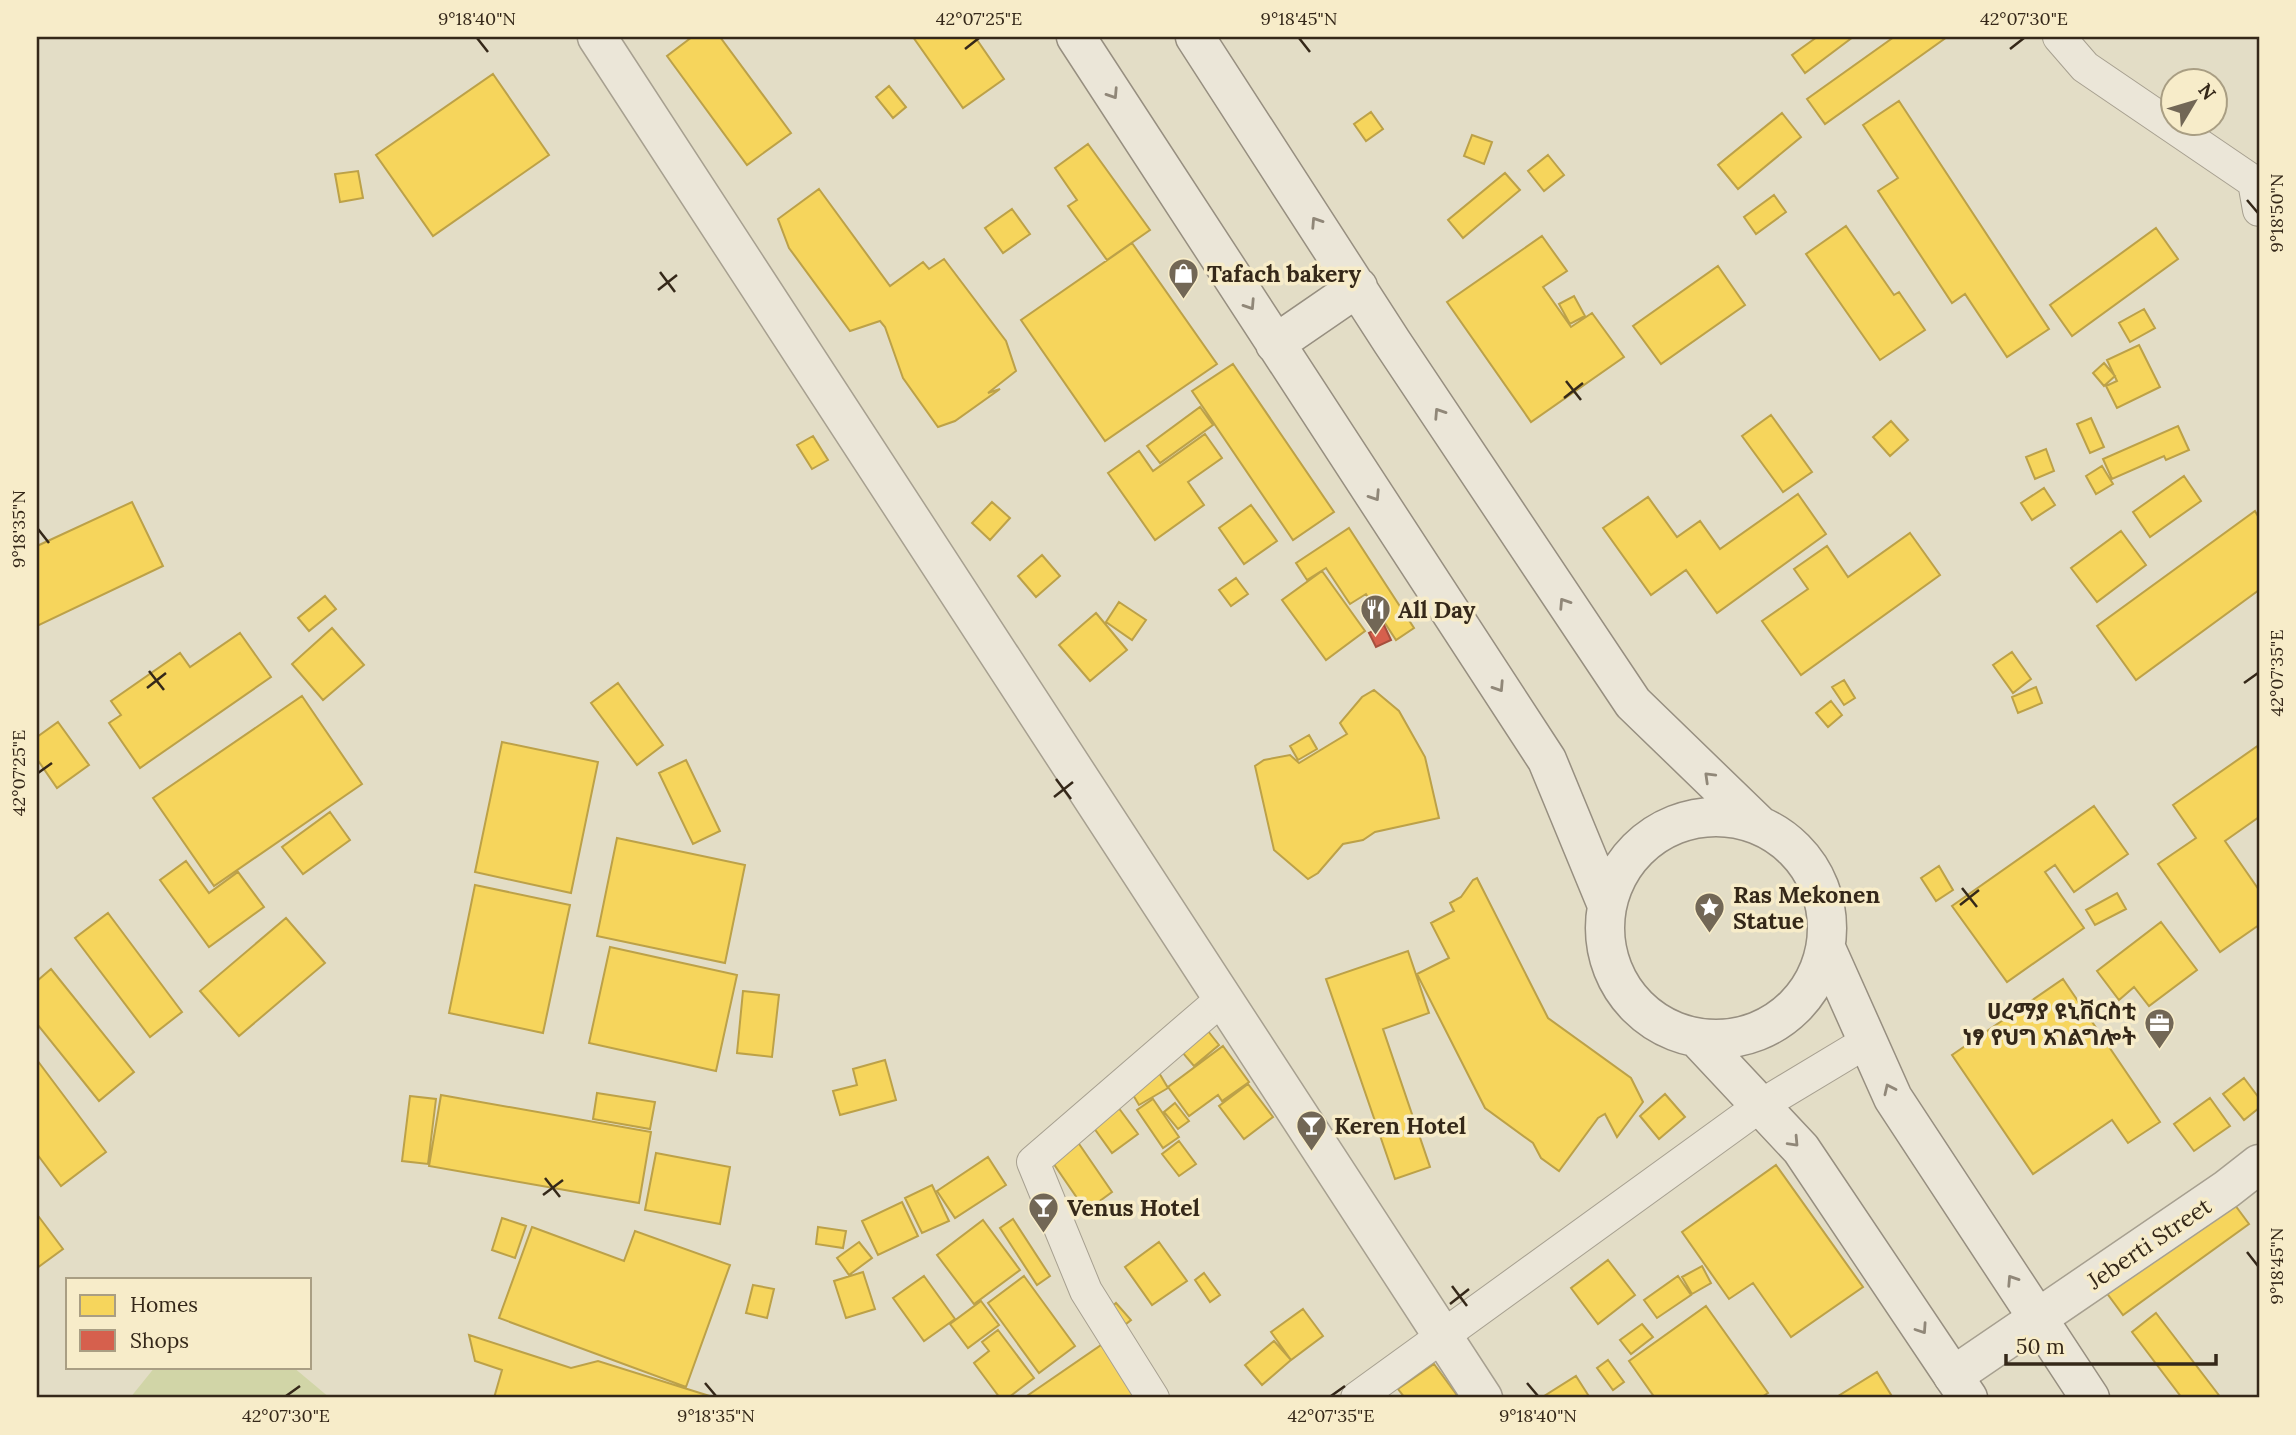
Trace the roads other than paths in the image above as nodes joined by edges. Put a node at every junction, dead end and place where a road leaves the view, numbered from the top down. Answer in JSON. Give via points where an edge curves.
{"nodes":[{"id":1,"x":597,"y":37,"type":"edge"},
{"id":2,"x":1076,"y":37,"type":"edge"},
{"id":3,"x":1195,"y":37,"type":"edge"},
{"id":4,"x":2059,"y":37,"type":"edge"},
{"id":5,"x":2259,"y":210,"type":"edge"},
{"id":6,"x":1358,"y":287,"type":"junction"},
{"id":7,"x":1275,"y":344,"type":"junction"},
{"id":8,"x":1758,"y":824,"type":"junction"},
{"id":9,"x":1606,"y":903,"type":"junction"},
{"id":10,"x":1826,"y":948,"type":"junction"},
{"id":11,"x":1222,"y":999,"type":"junction"},
{"id":12,"x":1697,"y":1038,"type":"junction"},
{"id":13,"x":1868,"y":1041,"type":"junction"},
{"id":14,"x":1760,"y":1106,"type":"junction"},
{"id":15,"x":2259,"y":1164,"type":"edge"},
{"id":16,"x":2038,"y":1319,"type":"junction"},
{"id":17,"x":1443,"y":1338,"type":"junction"},
{"id":18,"x":1961,"y":1387,"type":"edge"},
{"id":19,"x":1153,"y":1398,"type":"edge"},
{"id":20,"x":1357,"y":1398,"type":"edge"},
{"id":21,"x":1483,"y":1398,"type":"edge"},
{"id":22,"x":2090,"y":1398,"type":"edge"}],
"edges":[{"from":1,"to":11,"type":"main road"},
{"from":2,"to":7,"type":"main road","one_way":true},
{"from":6,"to":3,"type":"main road","one_way":true},
{"from":4,"to":5,"type":"street","via":[[2085,67],[2254,182]]},
{"from":6,"to":7,"type":"main road"},
{"from":8,"to":6,"type":"main road","one_way":true,"via":[[1633,703]]},
{"from":7,"to":9,"type":"main road","one_way":true,"via":[[1547,760]]},
{"from":8,"to":9,"type":"main road","via":[[1720,816],[1670,827],[1647,839],[1622,867]]},
{"from":8,"to":10,"type":"main road","via":[[1791,845],[1815,876],[1827,912]]},
{"from":9,"to":12,"type":"main road","via":[[1605,942],[1615,976],[1635,1005],[1663,1027]]},
{"from":10,"to":12,"type":"main road","via":[[1815,981],[1794,1009],[1765,1030],[1732,1039]]},
{"from":10,"to":13,"type":"main road"},
{"from":11,"to":17,"type":"main road"},
{"from":11,"to":19,"type":"street","via":[[1034,1161],[1086,1291]]},
{"from":12,"to":14,"type":"main road"},
{"from":13,"to":14,"type":"street"},
{"from":16,"to":13,"type":"main road","one_way":true,"via":[[1893,1098]]},
{"from":14,"to":17,"type":"street"},
{"from":14,"to":18,"type":"main road","one_way":true,"via":[[1801,1149]]},
{"from":15,"to":16,"type":"main road","name":"Jeberti Street"},
{"from":16,"to":18,"type":"main road","name":"Jeberti Street"},
{"from":16,"to":22,"type":"main road"},
{"from":17,"to":20,"type":"street"},
{"from":17,"to":21,"type":"main road"}]}
